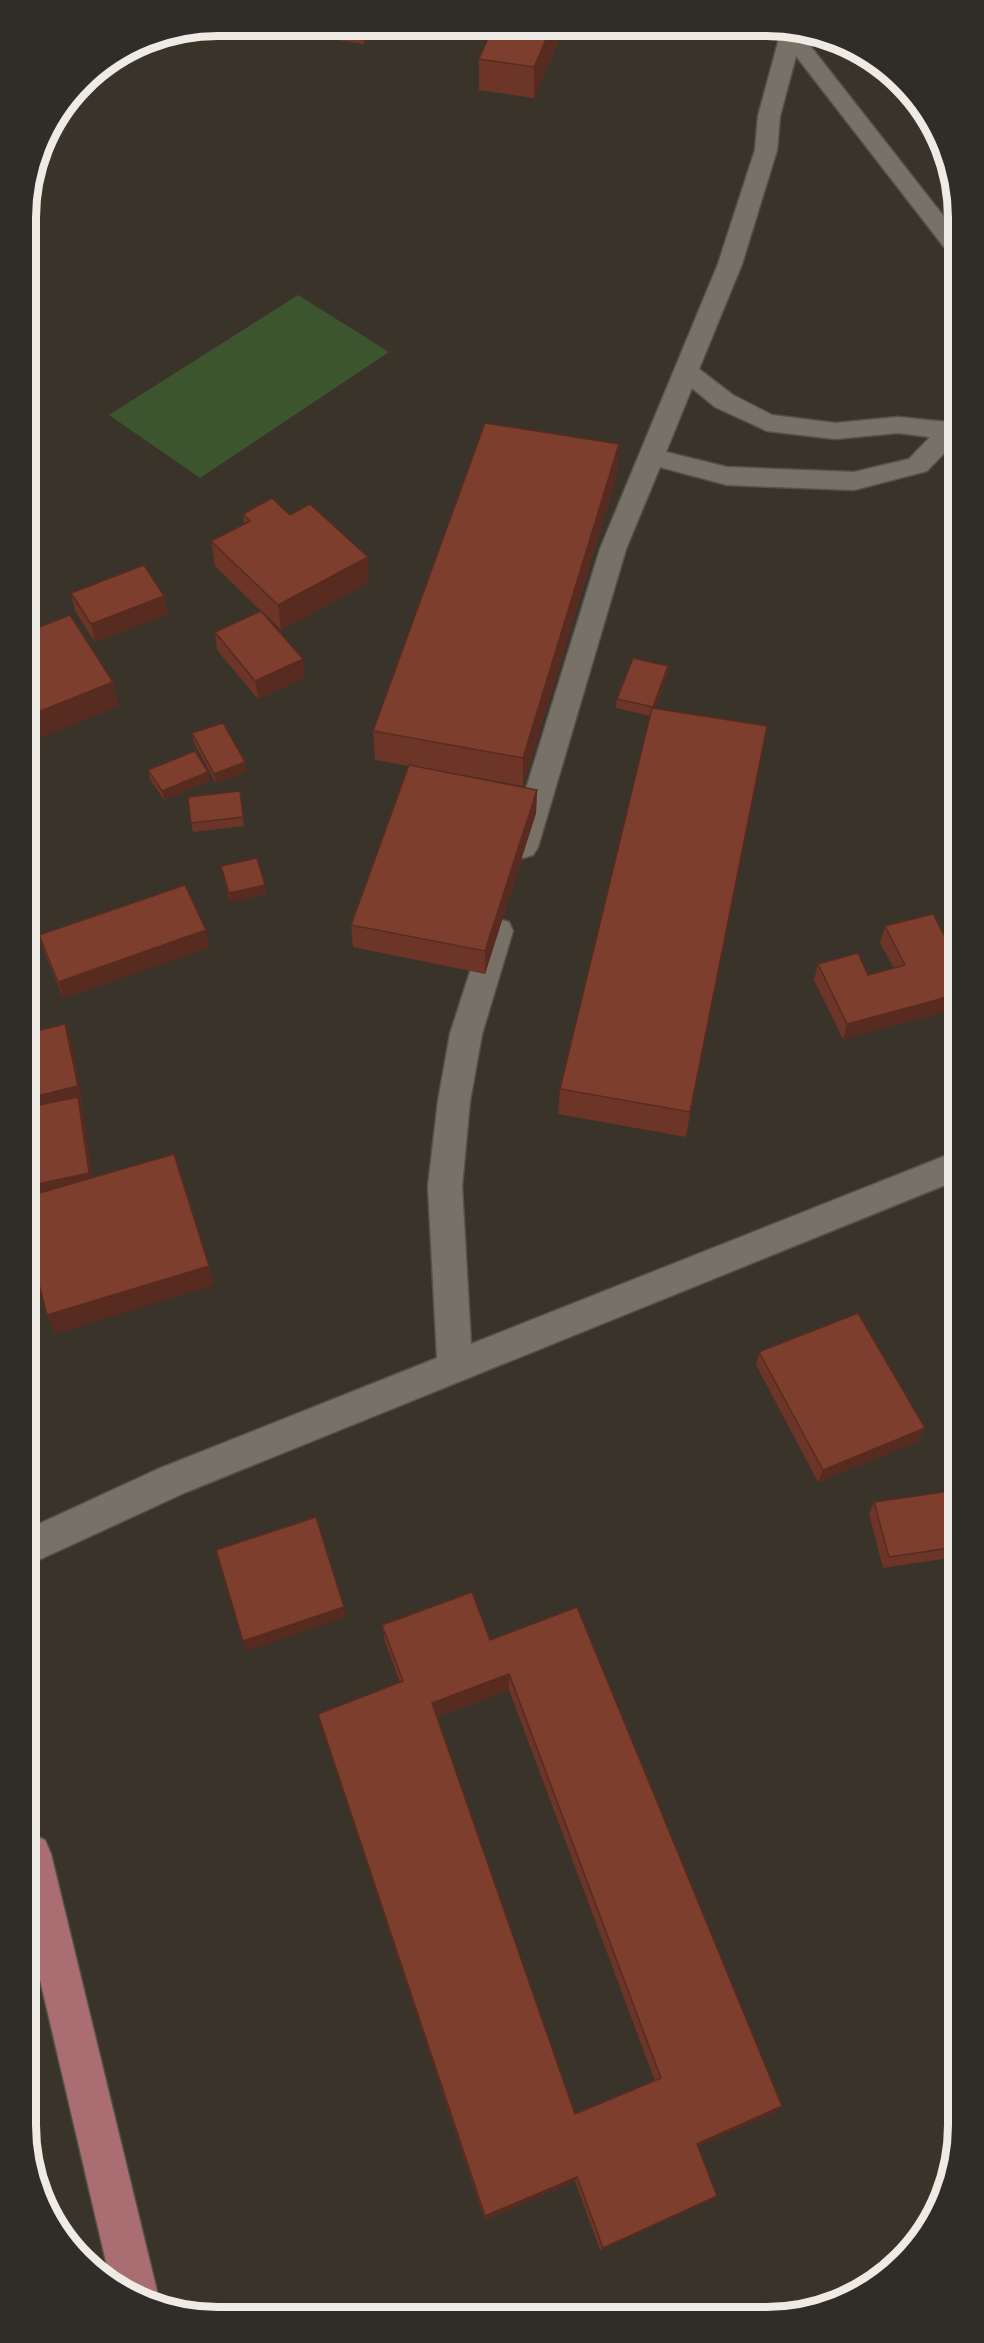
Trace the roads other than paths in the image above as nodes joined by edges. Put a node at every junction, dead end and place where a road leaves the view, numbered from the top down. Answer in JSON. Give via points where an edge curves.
{"nodes":[{"id":1,"x":787,"y":38,"type":"edge"},
{"id":2,"x":792,"y":38,"type":"edge"},
{"id":3,"x":948,"y":237,"type":"edge"},
{"id":4,"x":686,"y":371,"type":"junction"},
{"id":5,"x":948,"y":430,"type":"edge"},
{"id":6,"x":948,"y":433,"type":"edge"},
{"id":7,"x":650,"y":456,"type":"junction"},
{"id":8,"x":514,"y":876,"type":"edge"},
{"id":9,"x":504,"y":910,"type":"edge"},
{"id":10,"x":948,"y":1169,"type":"edge"},
{"id":11,"x":455,"y":1367,"type":"junction"},
{"id":12,"x":36,"y":1543,"type":"edge"},
{"id":13,"x":36,"y":1875,"type":"edge"},
{"id":14,"x":134,"y":2286,"type":"edge"}],
"edges":[{"from":1,"to":4,"type":"street","via":[[769,116],[766,150],[730,264]]},
{"from":2,"to":3,"type":"street"},
{"from":4,"to":5,"type":"street","via":[[724,401],[767,423],[836,431],[898,426]]},
{"from":4,"to":7,"type":"street"},
{"from":6,"to":7,"type":"street","via":[[918,465],[854,481],[728,476]]},
{"from":7,"to":8,"type":"street","via":[[613,549]]},
{"from":9,"to":11,"type":"street","via":[[466,1034],[454,1101],[445,1186]]},
{"from":10,"to":11,"type":"street"},
{"from":11,"to":12,"type":"street","via":[[171,1481]]},
{"from":13,"to":14,"type":"main road"}]}
